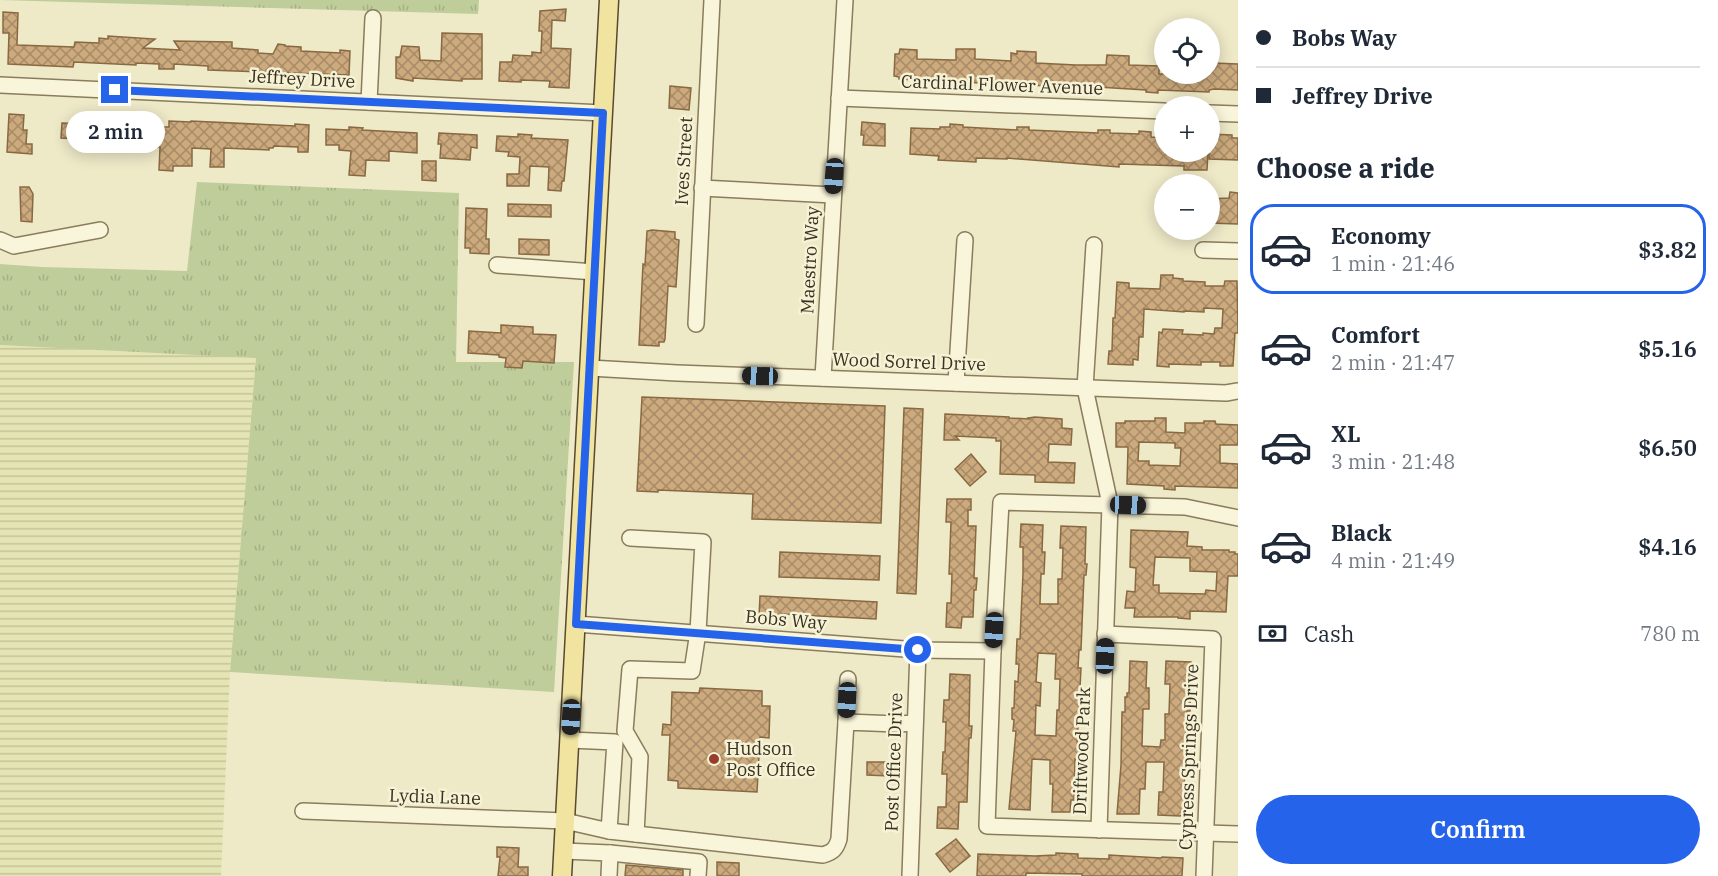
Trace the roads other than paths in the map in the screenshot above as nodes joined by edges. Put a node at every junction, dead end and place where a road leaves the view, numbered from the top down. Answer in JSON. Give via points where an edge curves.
{"nodes":[{"id":1,"x":609,"y":0,"type":"edge"},
{"id":2,"x":712,"y":0,"type":"edge"},
{"id":3,"x":845,"y":0,"type":"edge"},
{"id":4,"x":373,"y":18,"type":"dead end"},
{"id":5,"x":0,"y":85,"type":"edge"},
{"id":6,"x":839,"y":98,"type":"junction"},
{"id":7,"x":369,"y":102,"type":"junction"},
{"id":8,"x":1154,"y":111,"type":"edge"},
{"id":9,"x":603,"y":113,"type":"junction"},
{"id":10,"x":1220,"y":113,"type":"edge"},
{"id":11,"x":1238,"y":114,"type":"edge"},
{"id":12,"x":702,"y":188,"type":"junction"},
{"id":13,"x":833,"y":195,"type":"junction"},
{"id":14,"x":100,"y":230,"type":"dead end"},
{"id":15,"x":0,"y":240,"type":"edge"},
{"id":16,"x":965,"y":240,"type":"dead end"},
{"id":17,"x":1094,"y":245,"type":"dead end"},
{"id":18,"x":1203,"y":250,"type":"dead end"},
{"id":19,"x":1238,"y":251,"type":"edge"},
{"id":20,"x":497,"y":265,"type":"dead end"},
{"id":21,"x":595,"y":272,"type":"junction"},
{"id":22,"x":696,"y":324,"type":"dead end"},
{"id":23,"x":590,"y":368,"type":"junction"},
{"id":24,"x":823,"y":378,"type":"junction"},
{"id":25,"x":956,"y":383,"type":"junction"},
{"id":26,"x":1085,"y":388,"type":"junction"},
{"id":27,"x":1234,"y":394,"type":"edge"},
{"id":28,"x":1110,"y":504,"type":"junction"},
{"id":29,"x":1238,"y":518,"type":"edge"},
{"id":30,"x":630,"y":538,"type":"dead end"},
{"id":31,"x":576,"y":624,"type":"junction"},
{"id":32,"x":698,"y":632,"type":"junction"},
{"id":33,"x":1105,"y":634,"type":"junction"},
{"id":34,"x":918,"y":650,"type":"junction"},
{"id":35,"x":993,"y":651,"type":"junction"},
{"id":36,"x":848,"y":679,"type":"dead end"},
{"id":37,"x":846,"y":722,"type":"junction"},
{"id":38,"x":915,"y":723,"type":"junction"},
{"id":39,"x":570,"y":740,"type":"junction"},
{"id":40,"x":303,"y":812,"type":"dead end"},
{"id":41,"x":565,"y":821,"type":"junction"},
{"id":42,"x":1099,"y":830,"type":"junction"},
{"id":43,"x":609,"y":831,"type":"junction"},
{"id":44,"x":1205,"y":833,"type":"junction"},
{"id":45,"x":636,"y":834,"type":"junction"},
{"id":46,"x":1238,"y":834,"type":"edge"},
{"id":47,"x":564,"y":851,"type":"junction"},
{"id":48,"x":610,"y":853,"type":"junction"},
{"id":49,"x":562,"y":876,"type":"edge"},
{"id":50,"x":609,"y":876,"type":"edge"},
{"id":51,"x":698,"y":876,"type":"edge"},
{"id":52,"x":910,"y":876,"type":"edge"},
{"id":53,"x":1204,"y":876,"type":"edge"}],
"edges":[{"from":1,"to":9,"type":"main road"},
{"from":2,"to":12,"type":"street","name":"Ives Street"},
{"from":3,"to":6,"type":"street","name":"Maestro Way"},
{"from":4,"to":7,"type":"street"},
{"from":5,"to":7,"type":"street","name":"Jeffrey Drive"},
{"from":6,"to":8,"type":"street","name":"Cardinal Flower Avenue"},
{"from":6,"to":13,"type":"street","name":"Maestro Way"},
{"from":7,"to":9,"type":"street","name":"Jeffrey Drive"},
{"from":9,"to":21,"type":"main road"},
{"from":10,"to":11,"type":"street"},
{"from":12,"to":13,"type":"street"},
{"from":12,"to":22,"type":"street","name":"Ives Street"},
{"from":13,"to":24,"type":"street","name":"Maestro Way"},
{"from":14,"to":15,"type":"street","via":[[14,246]]},
{"from":16,"to":25,"type":"street"},
{"from":17,"to":26,"type":"street","name":"Driftwood Park"},
{"from":18,"to":19,"type":"street"},
{"from":20,"to":21,"type":"street"},
{"from":21,"to":23,"type":"main road"},
{"from":23,"to":24,"type":"street","name":"Wood Sorrel Drive"},
{"from":23,"to":31,"type":"main road"},
{"from":24,"to":25,"type":"street","name":"Wood Sorrel Drive"},
{"from":25,"to":26,"type":"street","name":"Wood Sorrel Drive"},
{"from":26,"to":27,"type":"street","name":"Wood Sorrel Drive"},
{"from":26,"to":28,"type":"street","name":"Driftwood Park"},
{"from":28,"to":29,"type":"street","via":[[1185,507]]},
{"from":28,"to":33,"type":"street","name":"Driftwood Park"},
{"from":28,"to":35,"type":"street","via":[[1001,501]]},
{"from":30,"to":32,"type":"street","via":[[703,542]]},
{"from":31,"to":32,"type":"street","name":"Bobs Way"},
{"from":31,"to":39,"type":"main road"},
{"from":32,"to":34,"type":"street","name":"Bobs Way"},
{"from":32,"to":45,"type":"street","via":[[692,671],[630,669],[625,731],[640,757]]},
{"from":33,"to":42,"type":"street","name":"Driftwood Park"},
{"from":33,"to":44,"type":"street","name":"Cypress Springs Drive","via":[[1213,639]]},
{"from":34,"to":35,"type":"street","name":"Bobs Way"},
{"from":34,"to":38,"type":"street","name":"Post Office Drive"},
{"from":35,"to":42,"type":"street","via":[[987,826]]},
{"from":36,"to":37,"type":"street"},
{"from":37,"to":38,"type":"street"},
{"from":37,"to":45,"type":"street","name":"Lydia Lane","via":[[839,839],[831,853]]},
{"from":38,"to":52,"type":"street","name":"Post Office Drive"},
{"from":39,"to":41,"type":"main road"},
{"from":39,"to":43,"type":"street","via":[[615,742]]},
{"from":40,"to":41,"type":"street","name":"Lydia Lane"},
{"from":41,"to":43,"type":"street","name":"Lydia Lane"},
{"from":41,"to":47,"type":"main road"},
{"from":42,"to":44,"type":"street"},
{"from":43,"to":45,"type":"street","name":"Lydia Lane"},
{"from":44,"to":46,"type":"street"},
{"from":44,"to":53,"type":"street","name":"Cypress Springs Drive"},
{"from":47,"to":48,"type":"street"},
{"from":47,"to":49,"type":"main road"},
{"from":48,"to":50,"type":"street"},
{"from":48,"to":51,"type":"street","via":[[699,861]]}]}
